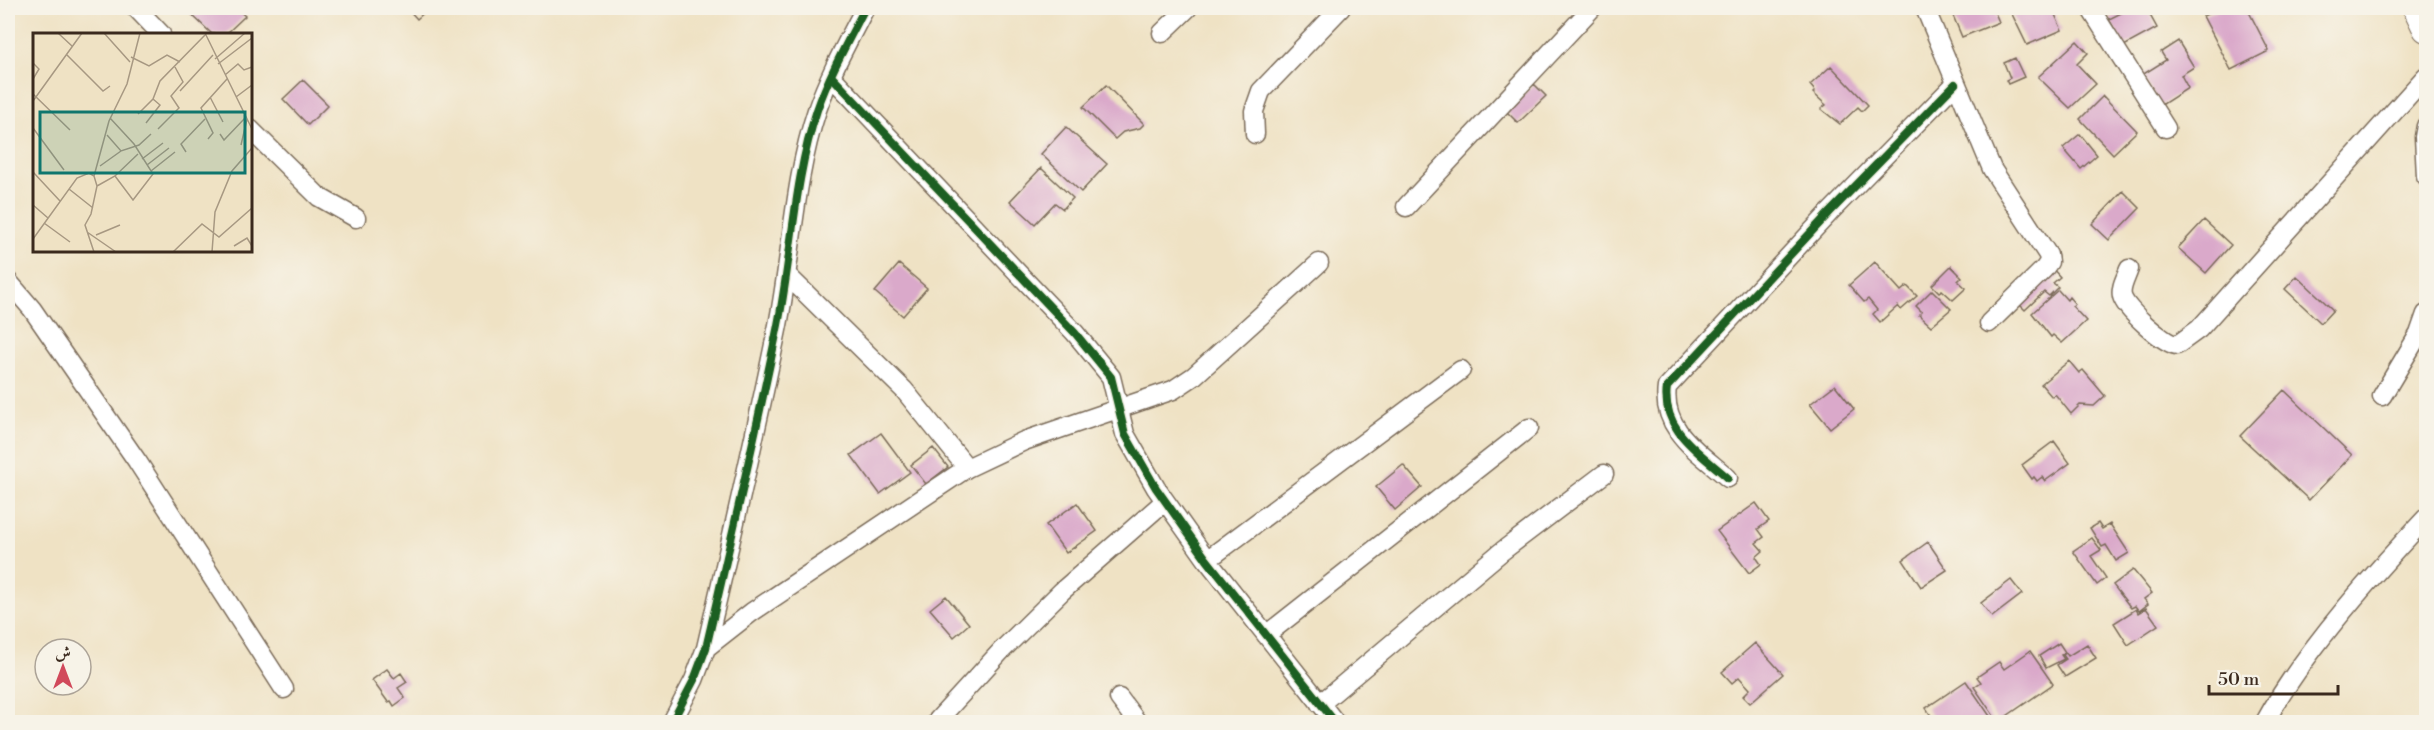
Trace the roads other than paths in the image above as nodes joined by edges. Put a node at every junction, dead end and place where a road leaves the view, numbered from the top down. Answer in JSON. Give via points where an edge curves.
{"nodes":[{"id":1,"x":136,"y":8,"type":"edge"},
{"id":2,"x":865,"y":8,"type":"edge"},
{"id":3,"x":1188,"y":8,"type":"edge"},
{"id":4,"x":1341,"y":8,"type":"edge"},
{"id":5,"x":1592,"y":8,"type":"edge"},
{"id":6,"x":1924,"y":8,"type":"edge"},
{"id":7,"x":2090,"y":8,"type":"edge"},
{"id":8,"x":160,"y":33,"type":"edge"},
{"id":9,"x":1162,"y":33,"type":"dead end"},
{"id":10,"x":831,"y":76,"type":"junction"},
{"id":11,"x":2427,"y":76,"type":"edge"},
{"id":12,"x":1955,"y":84,"type":"junction"},
{"id":13,"x":2427,"y":126,"type":"edge"},
{"id":14,"x":2166,"y":128,"type":"dead end"},
{"id":15,"x":252,"y":131,"type":"edge"},
{"id":16,"x":1254,"y":134,"type":"dead end"},
{"id":17,"x":2427,"y":176,"type":"edge"},
{"id":18,"x":1406,"y":207,"type":"dead end"},
{"id":19,"x":356,"y":218,"type":"dead end"},
{"id":20,"x":1319,"y":263,"type":"dead end"},
{"id":21,"x":2129,"y":269,"type":"dead end"},
{"id":22,"x":788,"y":276,"type":"junction"},
{"id":23,"x":8,"y":281,"type":"edge"},
{"id":24,"x":2427,"y":314,"type":"edge"},
{"id":25,"x":1989,"y":323,"type":"dead end"},
{"id":26,"x":1461,"y":370,"type":"dead end"},
{"id":27,"x":2382,"y":396,"type":"dead end"},
{"id":28,"x":1119,"y":410,"type":"junction"},
{"id":29,"x":1529,"y":428,"type":"dead end"},
{"id":30,"x":967,"y":468,"type":"junction"},
{"id":31,"x":1604,"y":474,"type":"dead end"},
{"id":32,"x":1728,"y":478,"type":"dead end"},
{"id":33,"x":1165,"y":501,"type":"junction"},
{"id":34,"x":2427,"y":518,"type":"edge"},
{"id":35,"x":1207,"y":560,"type":"junction"},
{"id":36,"x":1266,"y":635,"type":"junction"},
{"id":37,"x":706,"y":648,"type":"junction"},
{"id":38,"x":284,"y":690,"type":"dead end"},
{"id":39,"x":1119,"y":698,"type":"dead end"},
{"id":40,"x":1320,"y":704,"type":"junction"},
{"id":41,"x":672,"y":723,"type":"edge"},
{"id":42,"x":936,"y":723,"type":"edge"},
{"id":43,"x":1137,"y":723,"type":"edge"},
{"id":44,"x":1335,"y":723,"type":"edge"},
{"id":45,"x":2265,"y":723,"type":"edge"}],
"edges":[{"from":1,"to":8,"type":"street"},
{"from":2,"to":10,"type":"street"},
{"from":3,"to":9,"type":"street"},
{"from":4,"to":16,"type":"street","via":[[1261,91],[1254,111]]},
{"from":5,"to":18,"type":"street"},
{"from":6,"to":12,"type":"street"},
{"from":7,"to":14,"type":"street"},
{"from":10,"to":22,"type":"street","via":[[807,148]]},
{"from":10,"to":28,"type":"street","via":[[1075,333],[1111,377]]},
{"from":11,"to":21,"type":"street","via":[[2186,340],[2177,345],[2165,342],[2123,300],[2121,288]]},
{"from":12,"to":25,"type":"street","via":[[1992,169],[2049,262]]},
{"from":12,"to":32,"type":"street","via":[[1667,387],[1668,414],[1676,430]]},
{"from":13,"to":17,"type":"street"},
{"from":15,"to":19,"type":"street","via":[[319,197]]},
{"from":20,"to":28,"type":"street","via":[[1194,375],[1173,390]]},
{"from":22,"to":30,"type":"street","via":[[904,390]]},
{"from":22,"to":37,"type":"street"},
{"from":23,"to":38,"type":"street","via":[[32,309],[131,451]]},
{"from":24,"to":27,"type":"street"},
{"from":26,"to":35,"type":"street"},
{"from":28,"to":30,"type":"street","via":[[1023,441]]},
{"from":28,"to":33,"type":"street","via":[[1125,434]]},
{"from":29,"to":36,"type":"street"},
{"from":30,"to":37,"type":"street","via":[[752,612]]},
{"from":31,"to":40,"type":"street","via":[[1501,552]]},
{"from":33,"to":35,"type":"street"},
{"from":33,"to":42,"type":"street","via":[[1062,591]]},
{"from":34,"to":45,"type":"street","via":[[2337,620],[2290,681]]},
{"from":35,"to":36,"type":"street"},
{"from":36,"to":40,"type":"street"},
{"from":37,"to":41,"type":"street"},
{"from":39,"to":43,"type":"street"},
{"from":40,"to":44,"type":"street"}]}
